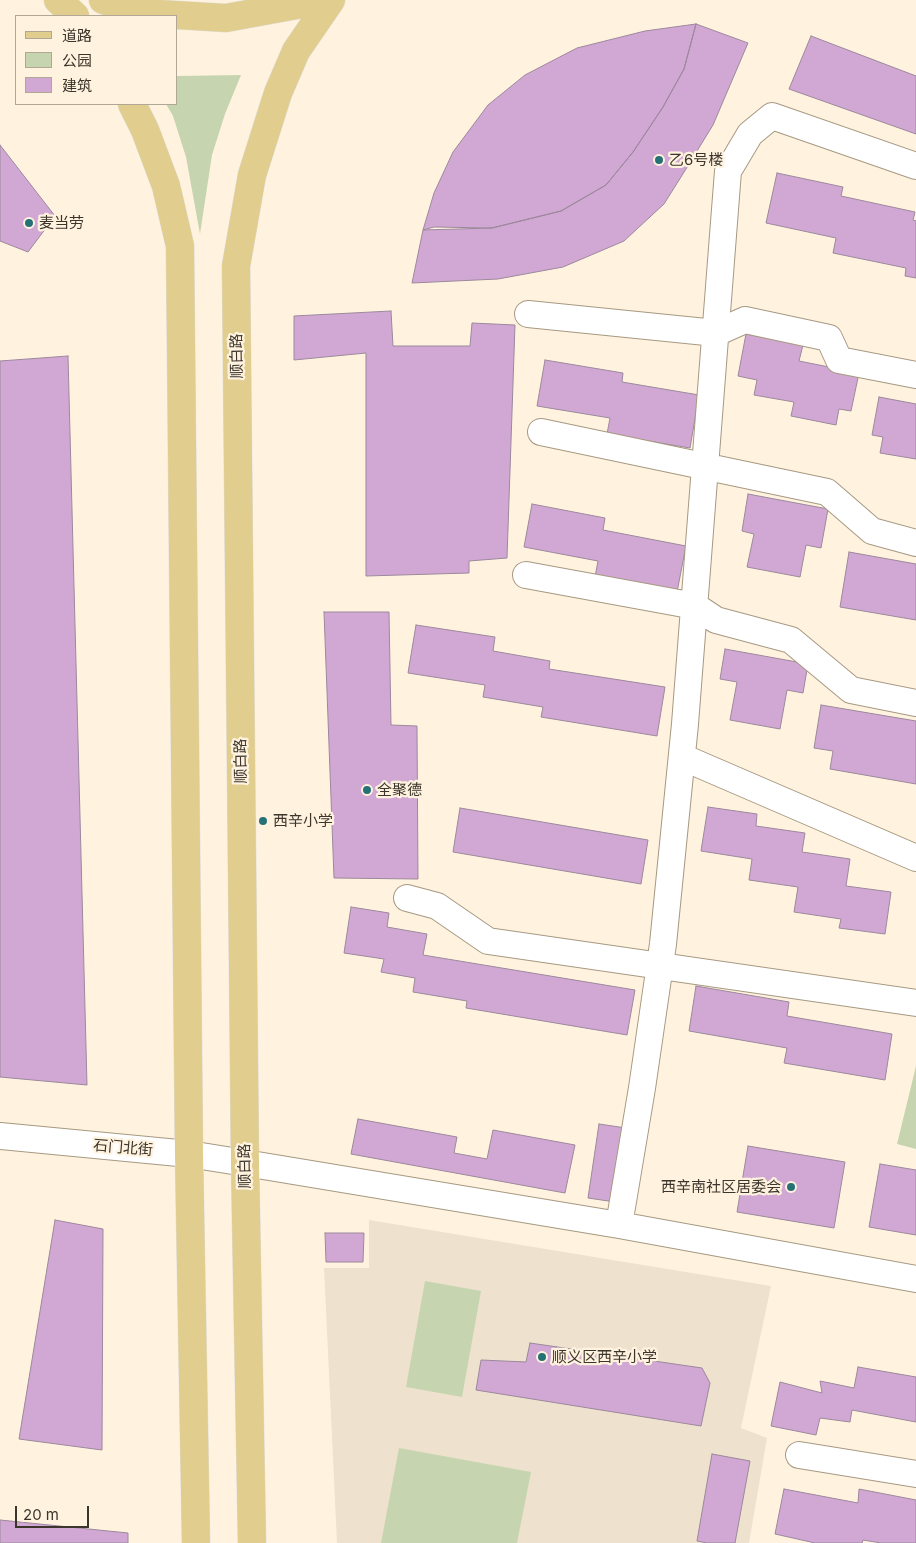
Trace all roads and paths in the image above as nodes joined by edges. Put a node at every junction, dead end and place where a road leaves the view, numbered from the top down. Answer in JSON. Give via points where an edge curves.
{"nodes":[{"id":1,"x":58,"y":0,"type":"edge"},
{"id":2,"x":103,"y":0,"type":"edge"},
{"id":3,"x":315,"y":0,"type":"edge"},
{"id":4,"x":331,"y":0,"type":"edge"},
{"id":5,"x":74,"y":15,"type":"edge"},
{"id":6,"x":176,"y":15,"type":"edge"},
{"id":7,"x":178,"y":15,"type":"edge"},
{"id":8,"x":132,"y":105,"type":"edge"},
{"id":9,"x":916,"y":166,"type":"edge"},
{"id":10,"x":528,"y":314,"type":"dead end"},
{"id":11,"x":716,"y":334,"type":"junction"},
{"id":12,"x":916,"y":375,"type":"edge"},
{"id":13,"x":541,"y":432,"type":"dead end"},
{"id":14,"x":706,"y":466,"type":"junction"},
{"id":15,"x":916,"y":542,"type":"edge"},
{"id":16,"x":526,"y":575,"type":"dead end"},
{"id":17,"x":695,"y":606,"type":"junction"},
{"id":18,"x":916,"y":703,"type":"edge"},
{"id":19,"x":682,"y":757,"type":"junction"},
{"id":20,"x":916,"y":858,"type":"edge"},
{"id":21,"x":407,"y":898,"type":"dead end"},
{"id":22,"x":660,"y":966,"type":"junction"},
{"id":23,"x":916,"y":1003,"type":"edge"},
{"id":24,"x":0,"y":1136,"type":"edge"},
{"id":25,"x":189,"y":1154,"type":"junction"},
{"id":26,"x":245,"y":1163,"type":"junction"},
{"id":27,"x":619,"y":1226,"type":"junction"},
{"id":28,"x":916,"y":1279,"type":"edge"},
{"id":29,"x":799,"y":1455,"type":"dead end"},
{"id":30,"x":916,"y":1474,"type":"edge"},
{"id":31,"x":196,"y":1543,"type":"edge"},
{"id":32,"x":252,"y":1543,"type":"edge"}],
"edges":[{"from":1,"to":5,"type":"main road"},
{"from":2,"to":6,"type":"main road","via":[[143,13]]},
{"from":3,"to":7,"type":"main road","via":[[226,18]]},
{"from":4,"to":26,"type":"main road","name":"顺白路","via":[[296,51],[278,94],[252,175],[236,266]]},
{"from":8,"to":25,"type":"main road","via":[[166,186],[180,246]]},
{"from":9,"to":11,"type":"street","via":[[772,116],[757,128],[728,171]]},
{"from":10,"to":11,"type":"street"},
{"from":11,"to":12,"type":"street","via":[[745,320],[829,338],[838,360]]},
{"from":11,"to":14,"type":"street"},
{"from":13,"to":14,"type":"street"},
{"from":14,"to":15,"type":"street","via":[[827,492],[872,531]]},
{"from":14,"to":17,"type":"street"},
{"from":16,"to":17,"type":"street"},
{"from":17,"to":18,"type":"street","via":[[716,620],[791,640],[851,690]]},
{"from":17,"to":19,"type":"street"},
{"from":19,"to":20,"type":"street"},
{"from":19,"to":22,"type":"street"},
{"from":21,"to":22,"type":"street","via":[[436,906],[488,941]]},
{"from":22,"to":23,"type":"street"},
{"from":22,"to":27,"type":"street"},
{"from":24,"to":25,"type":"street","name":"石门北街"},
{"from":25,"to":26,"type":"street","name":"石门北街"},
{"from":25,"to":31,"type":"main road"},
{"from":26,"to":27,"type":"street","name":"石门北街"},
{"from":26,"to":32,"type":"main road","name":"顺白路"},
{"from":27,"to":28,"type":"street","name":"石门北街"},
{"from":29,"to":30,"type":"street"}]}
